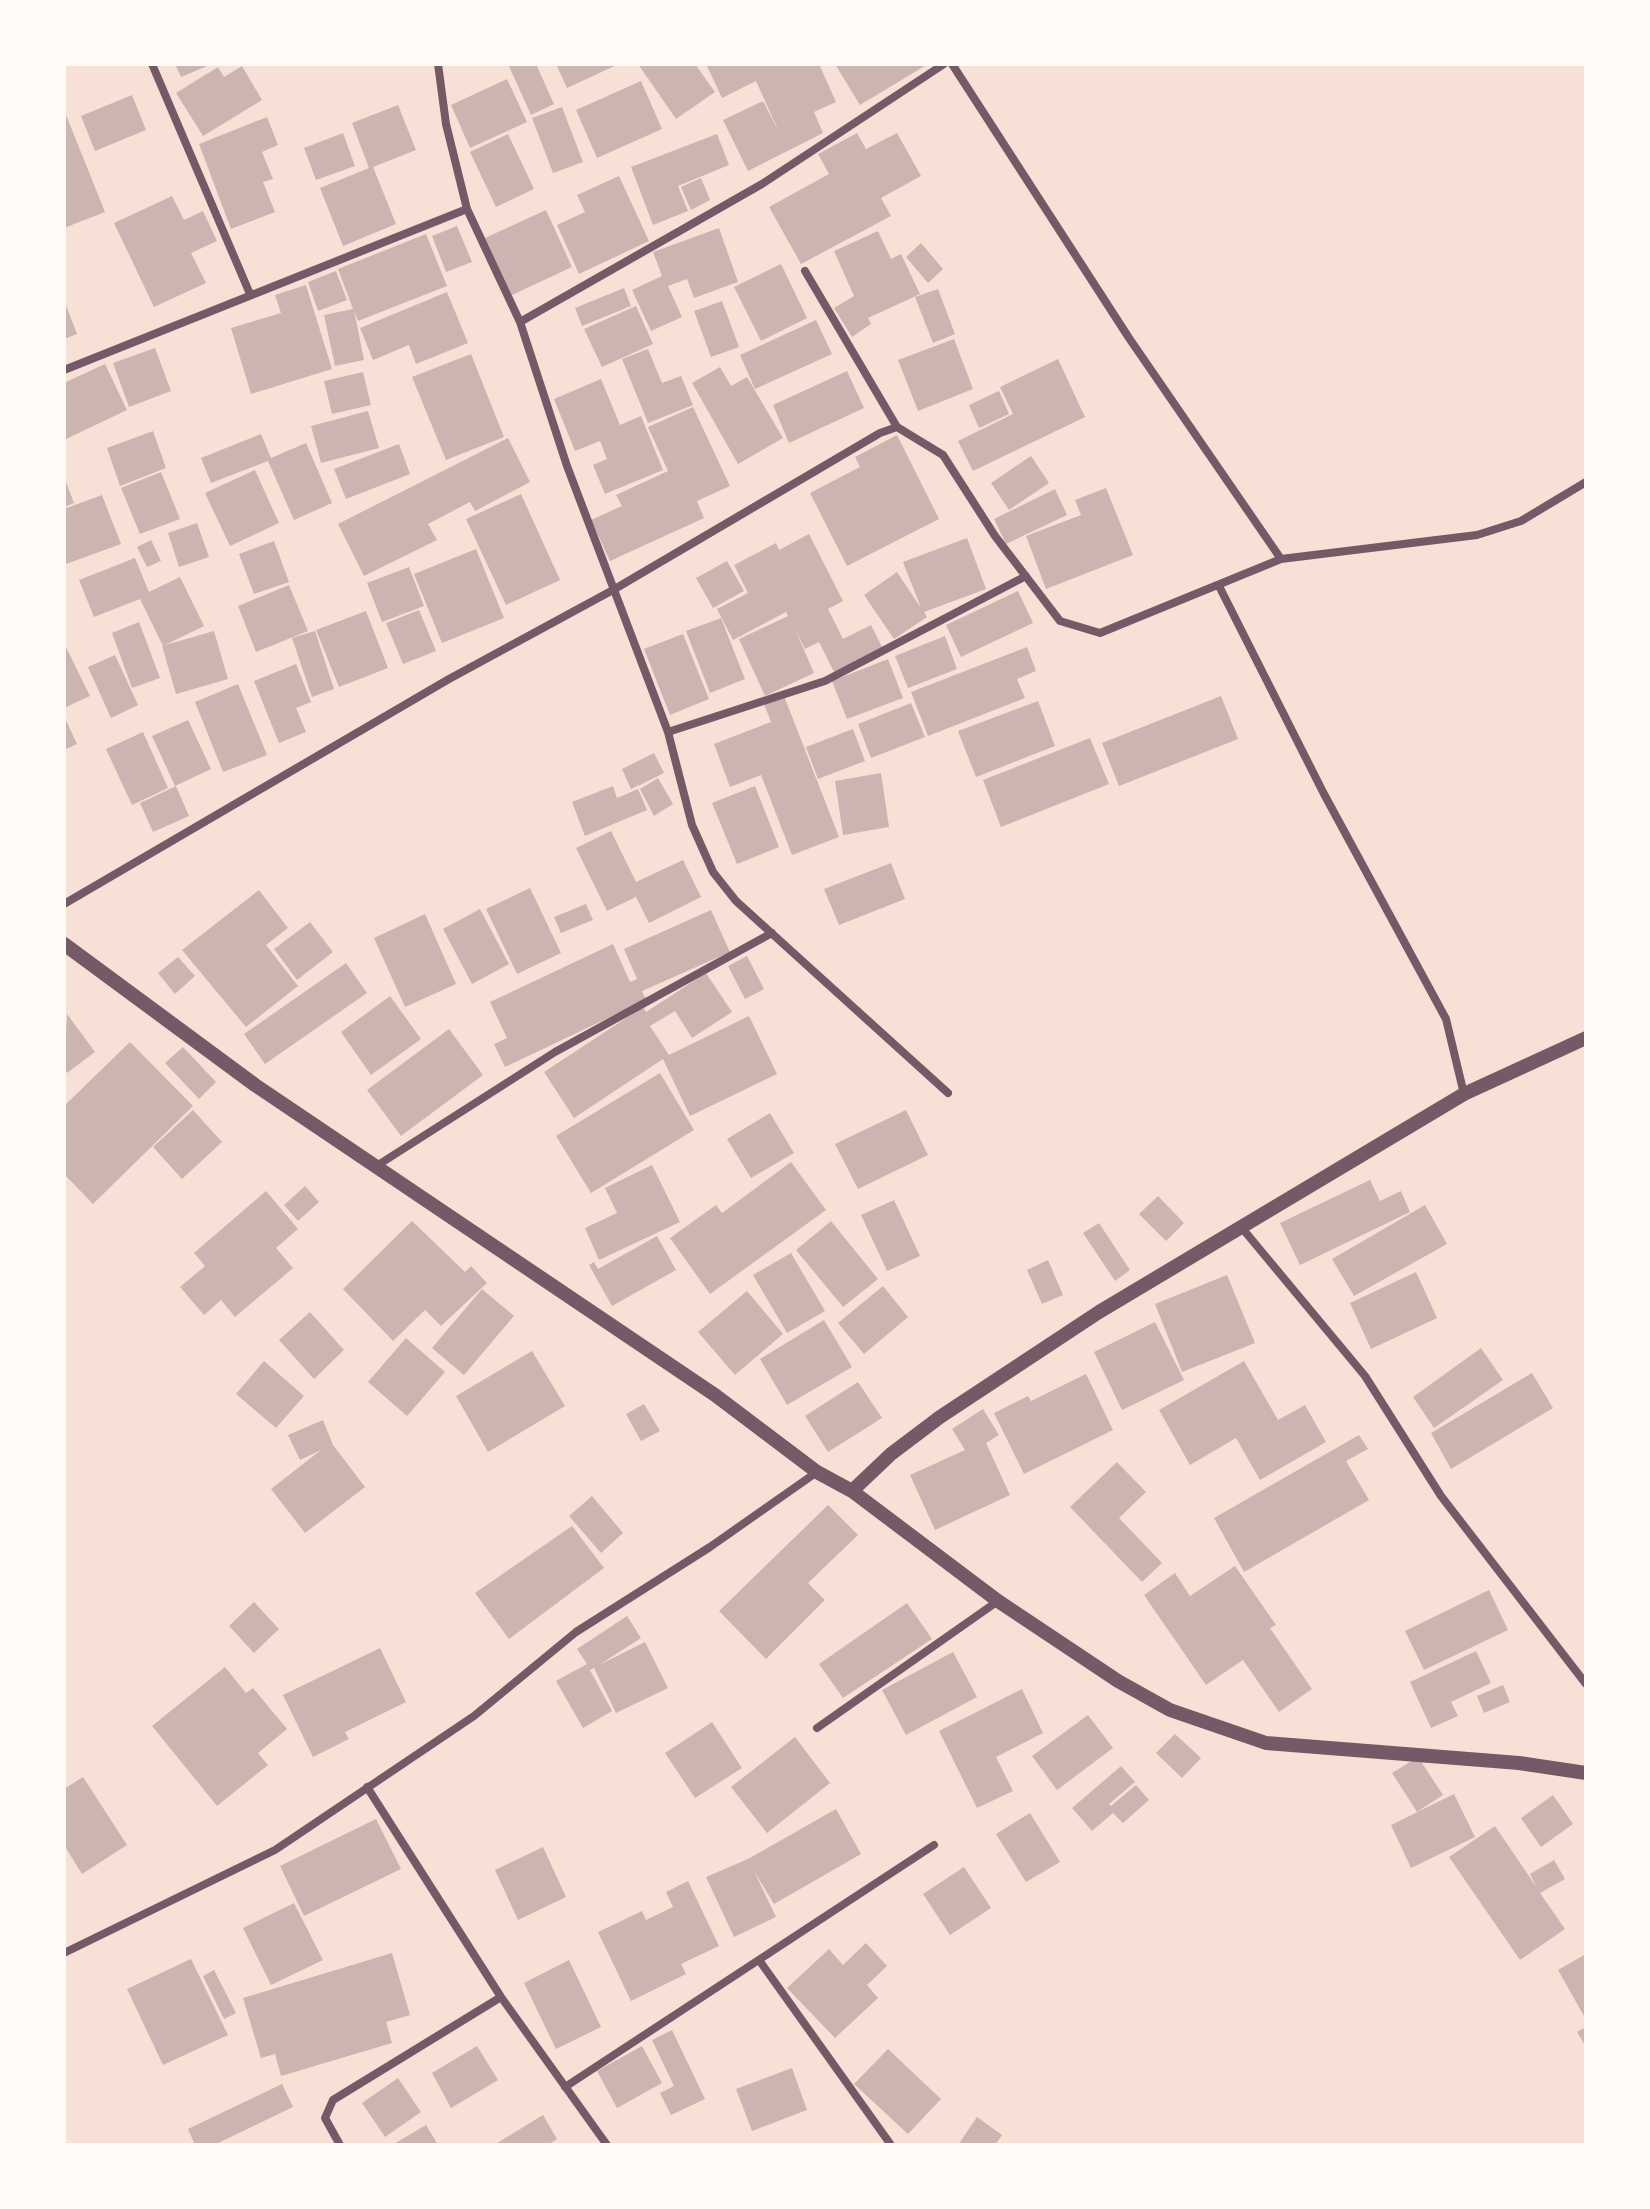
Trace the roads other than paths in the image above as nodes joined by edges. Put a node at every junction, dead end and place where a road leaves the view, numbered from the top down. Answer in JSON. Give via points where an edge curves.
{"nodes":[{"id":1,"x":152,"y":64,"type":"edge"},
{"id":2,"x":438,"y":64,"type":"edge"},
{"id":3,"x":944,"y":64,"type":"edge"},
{"id":4,"x":952,"y":64,"type":"edge"},
{"id":5,"x":467,"y":209,"type":"junction"},
{"id":6,"x":805,"y":271,"type":"dead end"},
{"id":7,"x":250,"y":294,"type":"junction"},
{"id":8,"x":520,"y":322,"type":"junction"},
{"id":9,"x":64,"y":370,"type":"edge"},
{"id":10,"x":897,"y":427,"type":"junction"},
{"id":11,"x":1586,"y":482,"type":"edge"},
{"id":12,"x":1281,"y":559,"type":"junction"},
{"id":13,"x":1026,"y":576,"type":"junction"},
{"id":14,"x":1219,"y":586,"type":"junction"},
{"id":15,"x":613,"y":590,"type":"junction"},
{"id":16,"x":668,"y":732,"type":"junction"},
{"id":17,"x":64,"y":904,"type":"edge"},
{"id":18,"x":772,"y":933,"type":"junction"},
{"id":19,"x":64,"y":944,"type":"edge"},
{"id":20,"x":1586,"y":1038,"type":"edge"},
{"id":21,"x":948,"y":1093,"type":"dead end"},
{"id":22,"x":1464,"y":1094,"type":"junction"},
{"id":23,"x":378,"y":1165,"type":"junction"},
{"id":24,"x":1242,"y":1228,"type":"junction"},
{"id":25,"x":817,"y":1472,"type":"junction"},
{"id":26,"x":852,"y":1491,"type":"junction"},
{"id":27,"x":998,"y":1601,"type":"junction"},
{"id":28,"x":1586,"y":1684,"type":"edge"},
{"id":29,"x":817,"y":1728,"type":"dead end"},
{"id":30,"x":1586,"y":1773,"type":"edge"},
{"id":31,"x":367,"y":1787,"type":"junction"},
{"id":32,"x":934,"y":1845,"type":"dead end"},
{"id":33,"x":64,"y":1953,"type":"edge"},
{"id":34,"x":759,"y":1960,"type":"junction"},
{"id":35,"x":501,"y":1997,"type":"junction"},
{"id":36,"x":565,"y":2087,"type":"junction"},
{"id":37,"x":340,"y":2145,"type":"edge"},
{"id":38,"x":607,"y":2145,"type":"edge"},
{"id":39,"x":891,"y":2145,"type":"edge"}],
"edges":[{"from":1,"to":7,"type":"street"},
{"from":2,"to":5,"type":"street"},
{"from":3,"to":8,"type":"street","via":[[762,184]]},
{"from":4,"to":12,"type":"street","via":[[1129,338]]},
{"from":5,"to":7,"type":"street"},
{"from":5,"to":8,"type":"street"},
{"from":6,"to":10,"type":"street"},
{"from":7,"to":9,"type":"street"},
{"from":8,"to":15,"type":"street"},
{"from":10,"to":13,"type":"street","via":[[943,455]]},
{"from":10,"to":15,"type":"street"},
{"from":11,"to":12,"type":"street","via":[[1521,521],[1477,535]]},
{"from":12,"to":14,"type":"street"},
{"from":13,"to":14,"type":"street","via":[[1060,621],[1100,633]]},
{"from":13,"to":16,"type":"street","via":[[825,681]]},
{"from":14,"to":22,"type":"street","via":[[1446,1019]]},
{"from":15,"to":16,"type":"street"},
{"from":15,"to":17,"type":"street","via":[[449,679]]},
{"from":16,"to":18,"type":"street","via":[[692,825],[713,872]]},
{"from":18,"to":21,"type":"street"},
{"from":18,"to":23,"type":"street","via":[[555,1052]]},
{"from":19,"to":23,"type":"street","via":[[255,1085]]},
{"from":20,"to":22,"type":"street"},
{"from":22,"to":24,"type":"street"},
{"from":23,"to":25,"type":"street","via":[[715,1395]]},
{"from":24,"to":26,"type":"street","via":[[1099,1312],[953,1408]]},
{"from":24,"to":28,"type":"street","via":[[1365,1376],[1441,1496]]},
{"from":25,"to":26,"type":"street"},
{"from":25,"to":31,"type":"street","via":[[576,1632],[474,1716]]},
{"from":26,"to":27,"type":"street"},
{"from":27,"to":29,"type":"street"},
{"from":27,"to":30,"type":"street","via":[[1170,1710],[1266,1743]]},
{"from":31,"to":33,"type":"street","via":[[275,1850]]},
{"from":31,"to":35,"type":"street"},
{"from":32,"to":34,"type":"street"},
{"from":34,"to":36,"type":"street"},
{"from":34,"to":39,"type":"street"},
{"from":35,"to":36,"type":"street"},
{"from":35,"to":37,"type":"street","via":[[333,2100],[325,2118]]},
{"from":36,"to":38,"type":"street"}]}
